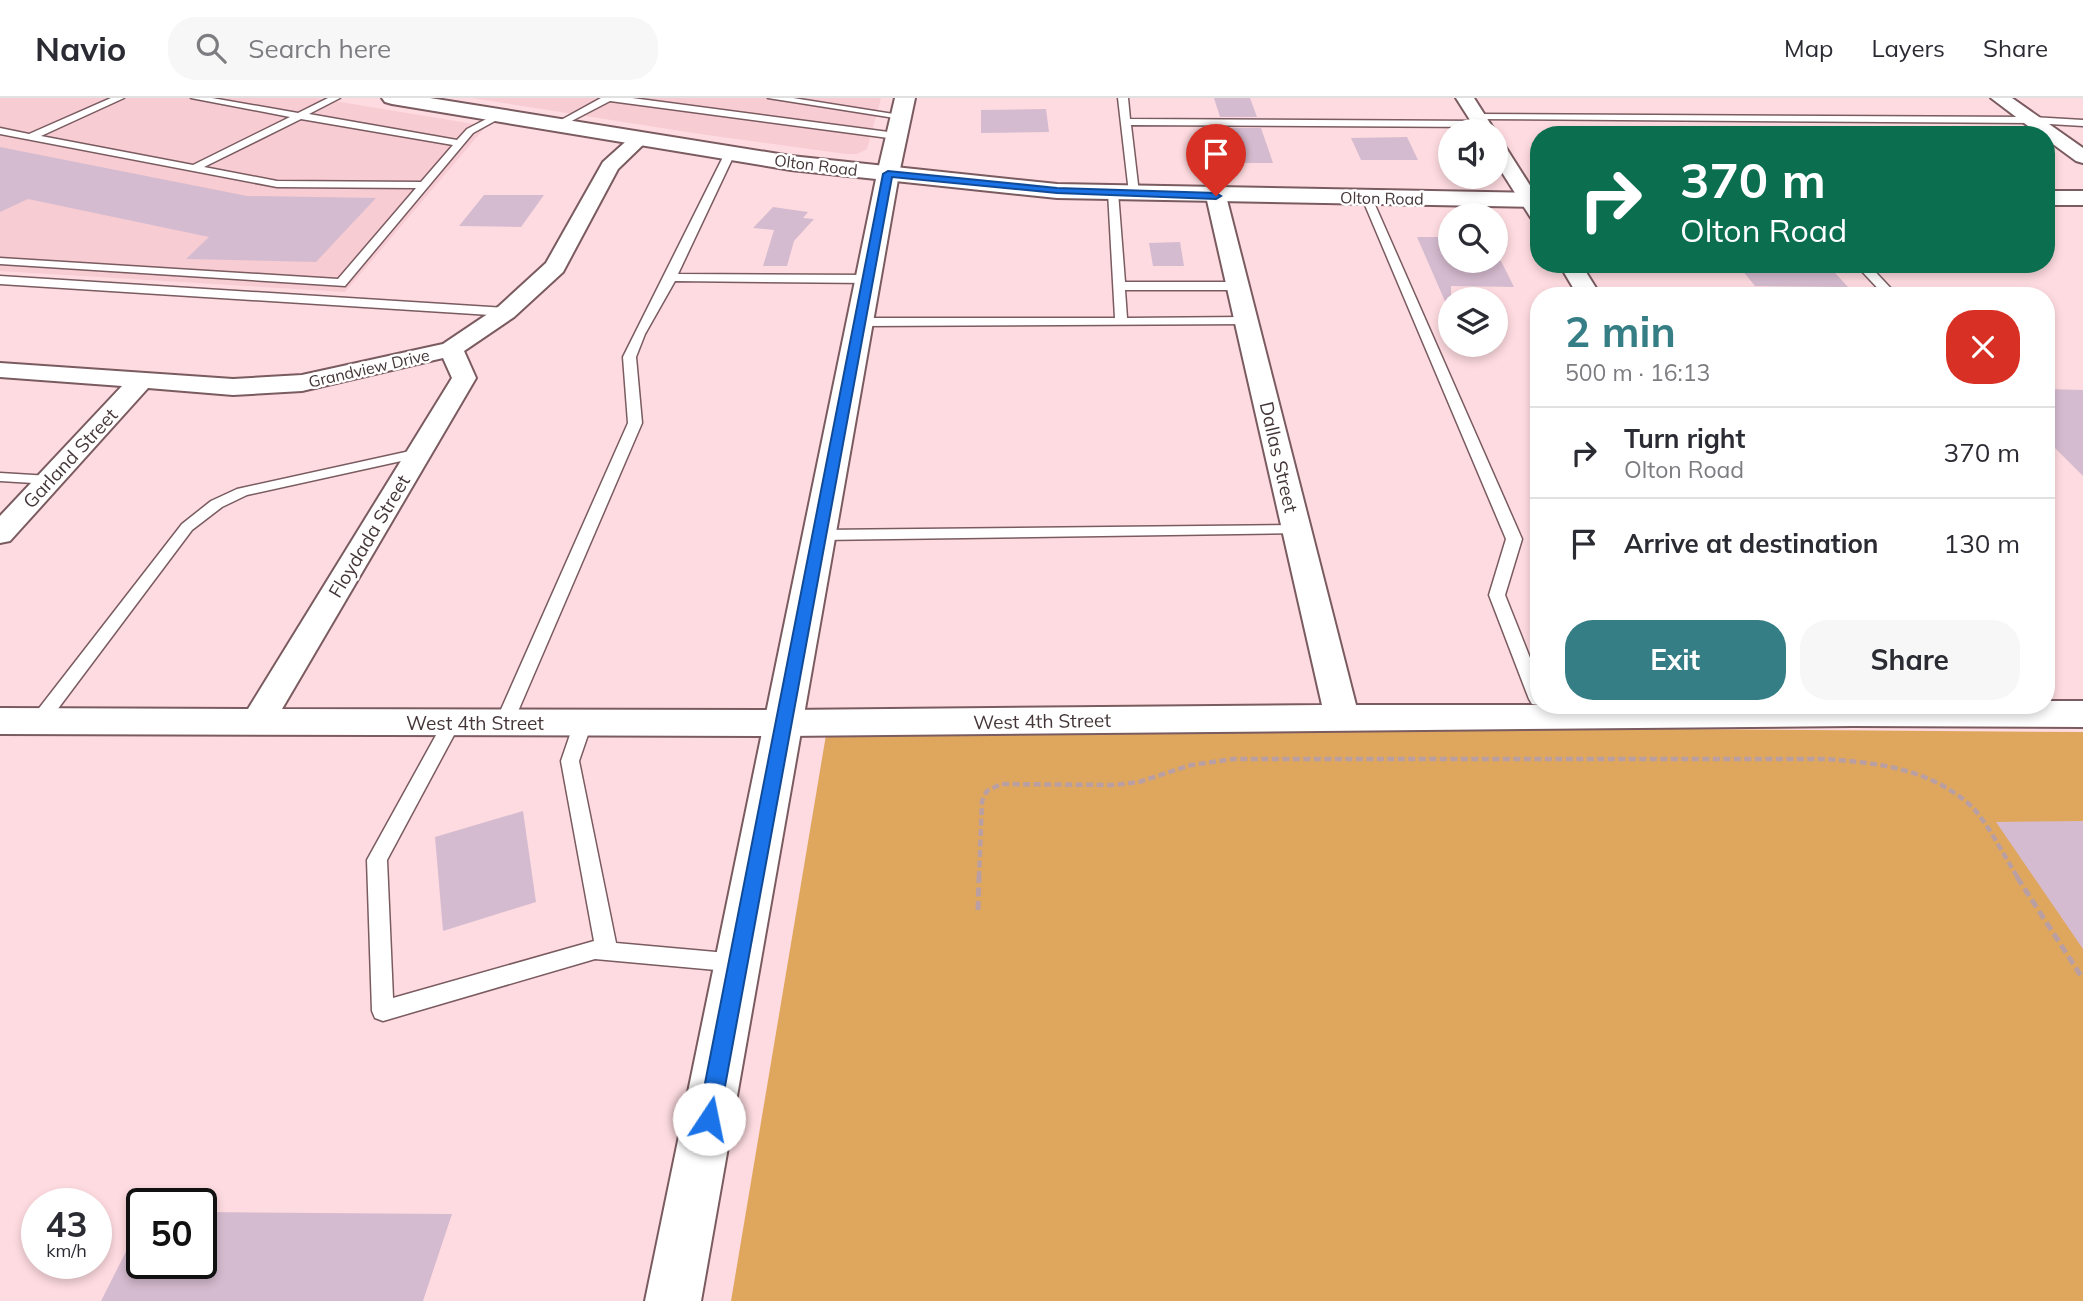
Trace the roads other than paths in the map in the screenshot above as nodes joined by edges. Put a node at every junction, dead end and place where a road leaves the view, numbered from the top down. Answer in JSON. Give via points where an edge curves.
{"nodes":[{"id":1,"x":119,"y":98,"type":"edge"},
{"id":2,"x":196,"y":98,"type":"edge"},
{"id":3,"x":335,"y":98,"type":"edge"},
{"id":4,"x":392,"y":98,"type":"edge"},
{"id":5,"x":609,"y":98,"type":"edge"},
{"id":6,"x":773,"y":98,"type":"edge"},
{"id":7,"x":1123,"y":98,"type":"edge"},
{"id":8,"x":1465,"y":98,"type":"edge"},
{"id":9,"x":2000,"y":98,"type":"edge"},
{"id":10,"x":298,"y":116,"type":"junction"},
{"id":11,"x":499,"y":116,"type":"junction"},
{"id":12,"x":900,"y":117,"type":"edge"},
{"id":13,"x":1479,"y":119,"type":"edge"},
{"id":14,"x":2031,"y":120,"type":"junction"},
{"id":15,"x":1126,"y":122,"type":"junction"},
{"id":16,"x":2083,"y":123,"type":"edge"},
{"id":17,"x":1438,"y":124,"type":"edge"},
{"id":18,"x":1508,"y":124,"type":"edge"},
{"id":19,"x":557,"y":125,"type":"junction"},
{"id":20,"x":2039,"y":126,"type":"edge"},
{"id":21,"x":0,"y":131,"type":"edge"},
{"id":22,"x":30,"y":137,"type":"junction"},
{"id":23,"x":2055,"y":137,"type":"edge"},
{"id":24,"x":640,"y":139,"type":"junction"},
{"id":25,"x":460,"y":143,"type":"junction"},
{"id":26,"x":730,"y":153,"type":"junction"},
{"id":27,"x":2083,"y":157,"type":"edge"},
{"id":28,"x":1508,"y":165,"type":"edge"},
{"id":29,"x":194,"y":168,"type":"junction"},
{"id":30,"x":888,"y":174,"type":"junction"},
{"id":31,"x":424,"y":185,"type":"junction"},
{"id":32,"x":1124,"y":193,"type":"junction"},
{"id":33,"x":1216,"y":196,"type":"junction"},
{"id":34,"x":1367,"y":198,"type":"junction"},
{"id":35,"x":1530,"y":198,"type":"edge"},
{"id":36,"x":2055,"y":198,"type":"edge"},
{"id":37,"x":2083,"y":198,"type":"edge"},
{"id":38,"x":1530,"y":205,"type":"edge"},
{"id":39,"x":0,"y":261,"type":"edge"},
{"id":40,"x":1870,"y":273,"type":"edge"},
{"id":41,"x":671,"y":277,"type":"junction"},
{"id":42,"x":869,"y":279,"type":"junction"},
{"id":43,"x":0,"y":280,"type":"edge"},
{"id":44,"x":1119,"y":286,"type":"junction"},
{"id":45,"x":1238,"y":286,"type":"junction"},
{"id":46,"x":1883,"y":287,"type":"edge"},
{"id":47,"x":506,"y":312,"type":"junction"},
{"id":48,"x":1121,"y":321,"type":"junction"},
{"id":49,"x":1246,"y":321,"type":"junction"},
{"id":50,"x":862,"y":322,"type":"junction"},
{"id":51,"x":451,"y":349,"type":"junction"},
{"id":52,"x":0,"y":370,"type":"edge"},
{"id":53,"x":140,"y":382,"type":"junction"},
{"id":54,"x":419,"y":453,"type":"junction"},
{"id":55,"x":0,"y":477,"type":"edge"},
{"id":56,"x":50,"y":480,"type":"junction"},
{"id":57,"x":1296,"y":530,"type":"junction"},
{"id":58,"x":0,"y":534,"type":"edge"},
{"id":59,"x":821,"y":535,"type":"junction"},
{"id":60,"x":1530,"y":679,"type":"edge"},
{"id":61,"x":1530,"y":708,"type":"edge"},
{"id":62,"x":2055,"y":713,"type":"edge"},
{"id":63,"x":2083,"y":714,"type":"edge"},
{"id":64,"x":1342,"y":718,"type":"junction"},
{"id":65,"x":0,"y":721,"type":"edge"},
{"id":66,"x":39,"y":721,"type":"junction"},
{"id":67,"x":257,"y":722,"type":"junction"},
{"id":68,"x":452,"y":722,"type":"junction"},
{"id":69,"x":504,"y":723,"type":"junction"},
{"id":70,"x":583,"y":723,"type":"junction"},
{"id":71,"x":785,"y":723,"type":"junction"},
{"id":72,"x":607,"y":951,"type":"junction"},
{"id":73,"x":739,"y":963,"type":"junction"},
{"id":74,"x":673,"y":1301,"type":"edge"}],
"edges":[{"from":1,"to":22,"type":"lane"},
{"from":2,"to":10,"type":"lane"},
{"from":3,"to":10,"type":"lane"},
{"from":4,"to":11,"type":"main road","name":"Olton Road"},
{"from":5,"to":12,"type":"lane"},
{"from":5,"to":19,"type":"lane"},
{"from":6,"to":12,"type":"lane"},
{"from":7,"to":15,"type":"lane"},
{"from":8,"to":13,"type":"street"},
{"from":9,"to":14,"type":"street"},
{"from":10,"to":25,"type":"lane"},
{"from":10,"to":29,"type":"lane"},
{"from":11,"to":19,"type":"main road","name":"Olton Road"},
{"from":11,"to":25,"type":"lane","via":[[470,131]]},
{"from":12,"to":30,"type":"main road"},
{"from":14,"to":16,"type":"lane"},
{"from":14,"to":18,"type":"lane"},
{"from":14,"to":20,"type":"street"},
{"from":15,"to":17,"type":"lane"},
{"from":15,"to":32,"type":"lane"},
{"from":19,"to":24,"type":"main road","name":"Olton Road"},
{"from":21,"to":22,"type":"lane"},
{"from":22,"to":29,"type":"lane"},
{"from":23,"to":27,"type":"street"},
{"from":24,"to":26,"type":"main road","name":"Olton Road"},
{"from":24,"to":47,"type":"street","name":"Grandview Drive","via":[[611,166],[555,267]]},
{"from":25,"to":31,"type":"lane"},
{"from":26,"to":30,"type":"main road","name":"Olton Road"},
{"from":26,"to":41,"type":"lane"},
{"from":28,"to":35,"type":"street"},
{"from":29,"to":31,"type":"lane","via":[[277,184]]},
{"from":30,"to":32,"type":"main road","name":"Olton Road"},
{"from":30,"to":42,"type":"main road"},
{"from":31,"to":39,"type":"lane","via":[[341,283]]},
{"from":32,"to":33,"type":"main road","name":"Olton Road"},
{"from":32,"to":44,"type":"lane"},
{"from":33,"to":34,"type":"main road","name":"Olton Road"},
{"from":33,"to":45,"type":"street","name":"Dallas Street"},
{"from":34,"to":38,"type":"main road","name":"Olton Road"},
{"from":34,"to":60,"type":"lane","via":[[1514,539],[1497,595]]},
{"from":36,"to":37,"type":"main road"},
{"from":40,"to":46,"type":"lane"},
{"from":41,"to":42,"type":"lane"},
{"from":41,"to":69,"type":"lane","via":[[629,356],[635,423]]},
{"from":42,"to":50,"type":"main road"},
{"from":43,"to":47,"type":"lane"},
{"from":44,"to":45,"type":"lane"},
{"from":44,"to":48,"type":"lane"},
{"from":45,"to":49,"type":"street","name":"Dallas Street"},
{"from":47,"to":51,"type":"street","name":"Grandview Drive"},
{"from":48,"to":49,"type":"lane"},
{"from":48,"to":50,"type":"lane"},
{"from":49,"to":57,"type":"street","name":"Dallas Street"},
{"from":50,"to":59,"type":"main road"},
{"from":51,"to":53,"type":"street","name":"Grandview Drive","via":[[302,383],[233,387]]},
{"from":51,"to":54,"type":"street","name":"Floydada Street","via":[[464,378]]},
{"from":52,"to":53,"type":"street","name":"Grandview Drive"},
{"from":53,"to":56,"type":"street","name":"Garland Street"},
{"from":54,"to":66,"type":"lane","via":[[252,489],[207,508],[187,527]]},
{"from":54,"to":67,"type":"street","name":"Floydada Street"},
{"from":55,"to":56,"type":"lane"},
{"from":56,"to":58,"type":"street","name":"Garland Street"},
{"from":57,"to":59,"type":"lane"},
{"from":57,"to":64,"type":"street","name":"Dallas Street"},
{"from":59,"to":71,"type":"main road"},
{"from":61,"to":64,"type":"street","name":"West 4th Street"},
{"from":62,"to":63,"type":"street","name":"West 4th Street"},
{"from":64,"to":71,"type":"street","name":"West 4th Street"},
{"from":65,"to":66,"type":"street","name":"West 4th Street"},
{"from":66,"to":67,"type":"street","name":"West 4th Street"},
{"from":67,"to":68,"type":"street","name":"West 4th Street"},
{"from":68,"to":69,"type":"street","name":"West 4th Street"},
{"from":68,"to":72,"type":"lane","via":[[377,859],[383,1011],[594,950]]},
{"from":69,"to":70,"type":"street","name":"West 4th Street"},
{"from":70,"to":71,"type":"street","name":"West 4th Street"},
{"from":70,"to":72,"type":"lane","via":[[570,761]]},
{"from":71,"to":73,"type":"main road"},
{"from":72,"to":73,"type":"lane"},
{"from":73,"to":74,"type":"main road"}]}
